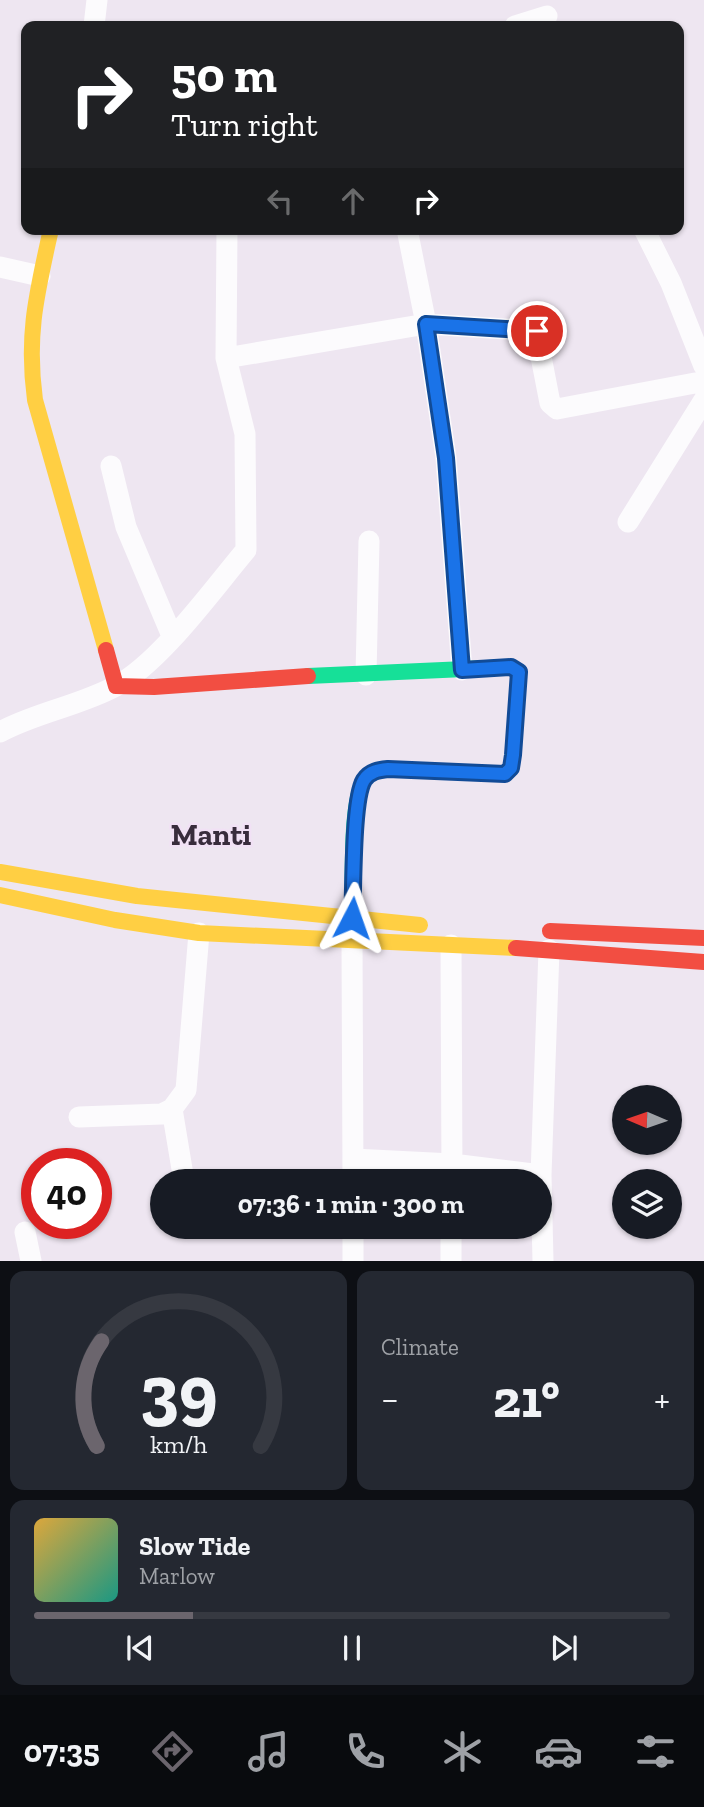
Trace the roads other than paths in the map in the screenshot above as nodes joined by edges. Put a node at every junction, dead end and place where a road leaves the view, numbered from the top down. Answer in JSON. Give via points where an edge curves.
{"nodes":[{"id":1,"x":97,"y":0,"type":"edge"},
{"id":2,"x":548,"y":14,"type":"edge"},
{"id":3,"x":95,"y":21,"type":"edge"},
{"id":4,"x":528,"y":21,"type":"edge"},
{"id":5,"x":50,"y":235,"type":"edge"},
{"id":6,"x":227,"y":235,"type":"edge"},
{"id":7,"x":408,"y":235,"type":"edge"},
{"id":8,"x":647,"y":235,"type":"edge"},
{"id":9,"x":0,"y":267,"type":"edge"},
{"id":10,"x":40,"y":276,"type":"junction"},
{"id":11,"x":426,"y":324,"type":"junction"},
{"id":12,"x":226,"y":358,"type":"junction"},
{"id":13,"x":704,"y":366,"type":"edge"},
{"id":14,"x":704,"y":385,"type":"edge"},
{"id":15,"x":704,"y":400,"type":"edge"},
{"id":16,"x":111,"y":466,"type":"dead end"},
{"id":17,"x":628,"y":522,"type":"dead end"},
{"id":18,"x":369,"y":541,"type":"dead end"},
{"id":19,"x":172,"y":636,"type":"junction"},
{"id":20,"x":462,"y":670,"type":"junction"},
{"id":21,"x":366,"y":675,"type":"junction"},
{"id":22,"x":116,"y":686,"type":"junction"},
{"id":23,"x":0,"y":732,"type":"edge"},
{"id":24,"x":0,"y":872,"type":"edge"},
{"id":25,"x":0,"y":895,"type":"edge"},
{"id":26,"x":352,"y":918,"type":"junction"},
{"id":27,"x":441,"y":926,"type":"dead end"},
{"id":28,"x":538,"y":930,"type":"dead end"},
{"id":29,"x":199,"y":933,"type":"junction"},
{"id":30,"x":704,"y":938,"type":"edge"},
{"id":31,"x":352,"y":941,"type":"junction"},
{"id":32,"x":451,"y":945,"type":"junction"},
{"id":33,"x":549,"y":950,"type":"junction"},
{"id":34,"x":704,"y":962,"type":"edge"},
{"id":35,"x":172,"y":1109,"type":"junction"},
{"id":36,"x":79,"y":1117,"type":"dead end"},
{"id":37,"x":353,"y":1159,"type":"junction"},
{"id":38,"x":182,"y":1169,"type":"edge"},
{"id":39,"x":353,"y":1169,"type":"edge"},
{"id":40,"x":424,"y":1169,"type":"edge"},
{"id":41,"x":452,"y":1169,"type":"edge"},
{"id":42,"x":541,"y":1169,"type":"edge"},
{"id":43,"x":26,"y":1239,"type":"edge"},
{"id":44,"x":353,"y":1239,"type":"edge"},
{"id":45,"x":452,"y":1239,"type":"edge"},
{"id":46,"x":542,"y":1239,"type":"edge"},
{"id":47,"x":31,"y":1261,"type":"edge"},
{"id":48,"x":353,"y":1261,"type":"edge"},
{"id":49,"x":452,"y":1261,"type":"edge"},
{"id":50,"x":542,"y":1261,"type":"edge"}],
"edges":[{"from":1,"to":3,"type":"street"},
{"from":2,"to":4,"type":"street"},
{"from":5,"to":10,"type":"main road"},
{"from":6,"to":12,"type":"street"},
{"from":7,"to":11,"type":"street"},
{"from":8,"to":13,"type":"street"},
{"from":9,"to":10,"type":"street"},
{"from":10,"to":22,"type":"main road","via":[[31,321],[35,400]]},
{"from":11,"to":12,"type":"street"},
{"from":11,"to":14,"type":"street","via":[[537,331],[552,408]]},
{"from":11,"to":20,"type":"street","via":[[446,458]]},
{"from":12,"to":19,"type":"street","via":[[245,434],[246,550]]},
{"from":15,"to":17,"type":"street"},
{"from":16,"to":19,"type":"street","via":[[126,527]]},
{"from":18,"to":21,"type":"street"},
{"from":19,"to":22,"type":"street"},
{"from":20,"to":21,"type":"main road"},
{"from":20,"to":26,"type":"main road","via":[[511,667],[519,672],[511,768],[505,774],[388,769],[366,778],[359,798]]},
{"from":21,"to":22,"type":"main road"},
{"from":22,"to":23,"type":"street"},
{"from":24,"to":26,"type":"main road","via":[[137,896]]},
{"from":25,"to":29,"type":"main road"},
{"from":26,"to":27,"type":"main road"},
{"from":28,"to":30,"type":"main road"},
{"from":29,"to":31,"type":"main road"},
{"from":29,"to":35,"type":"street","via":[[186,1090]]},
{"from":31,"to":32,"type":"main road"},
{"from":31,"to":37,"type":"street"},
{"from":32,"to":33,"type":"main road"},
{"from":32,"to":41,"type":"street"},
{"from":33,"to":34,"type":"main road"},
{"from":33,"to":42,"type":"street"},
{"from":35,"to":36,"type":"street","via":[[162,1114]]},
{"from":35,"to":38,"type":"street"},
{"from":37,"to":39,"type":"street"},
{"from":37,"to":40,"type":"street"},
{"from":43,"to":47,"type":"street"},
{"from":44,"to":48,"type":"street"},
{"from":45,"to":49,"type":"street"},
{"from":46,"to":50,"type":"street"}]}
